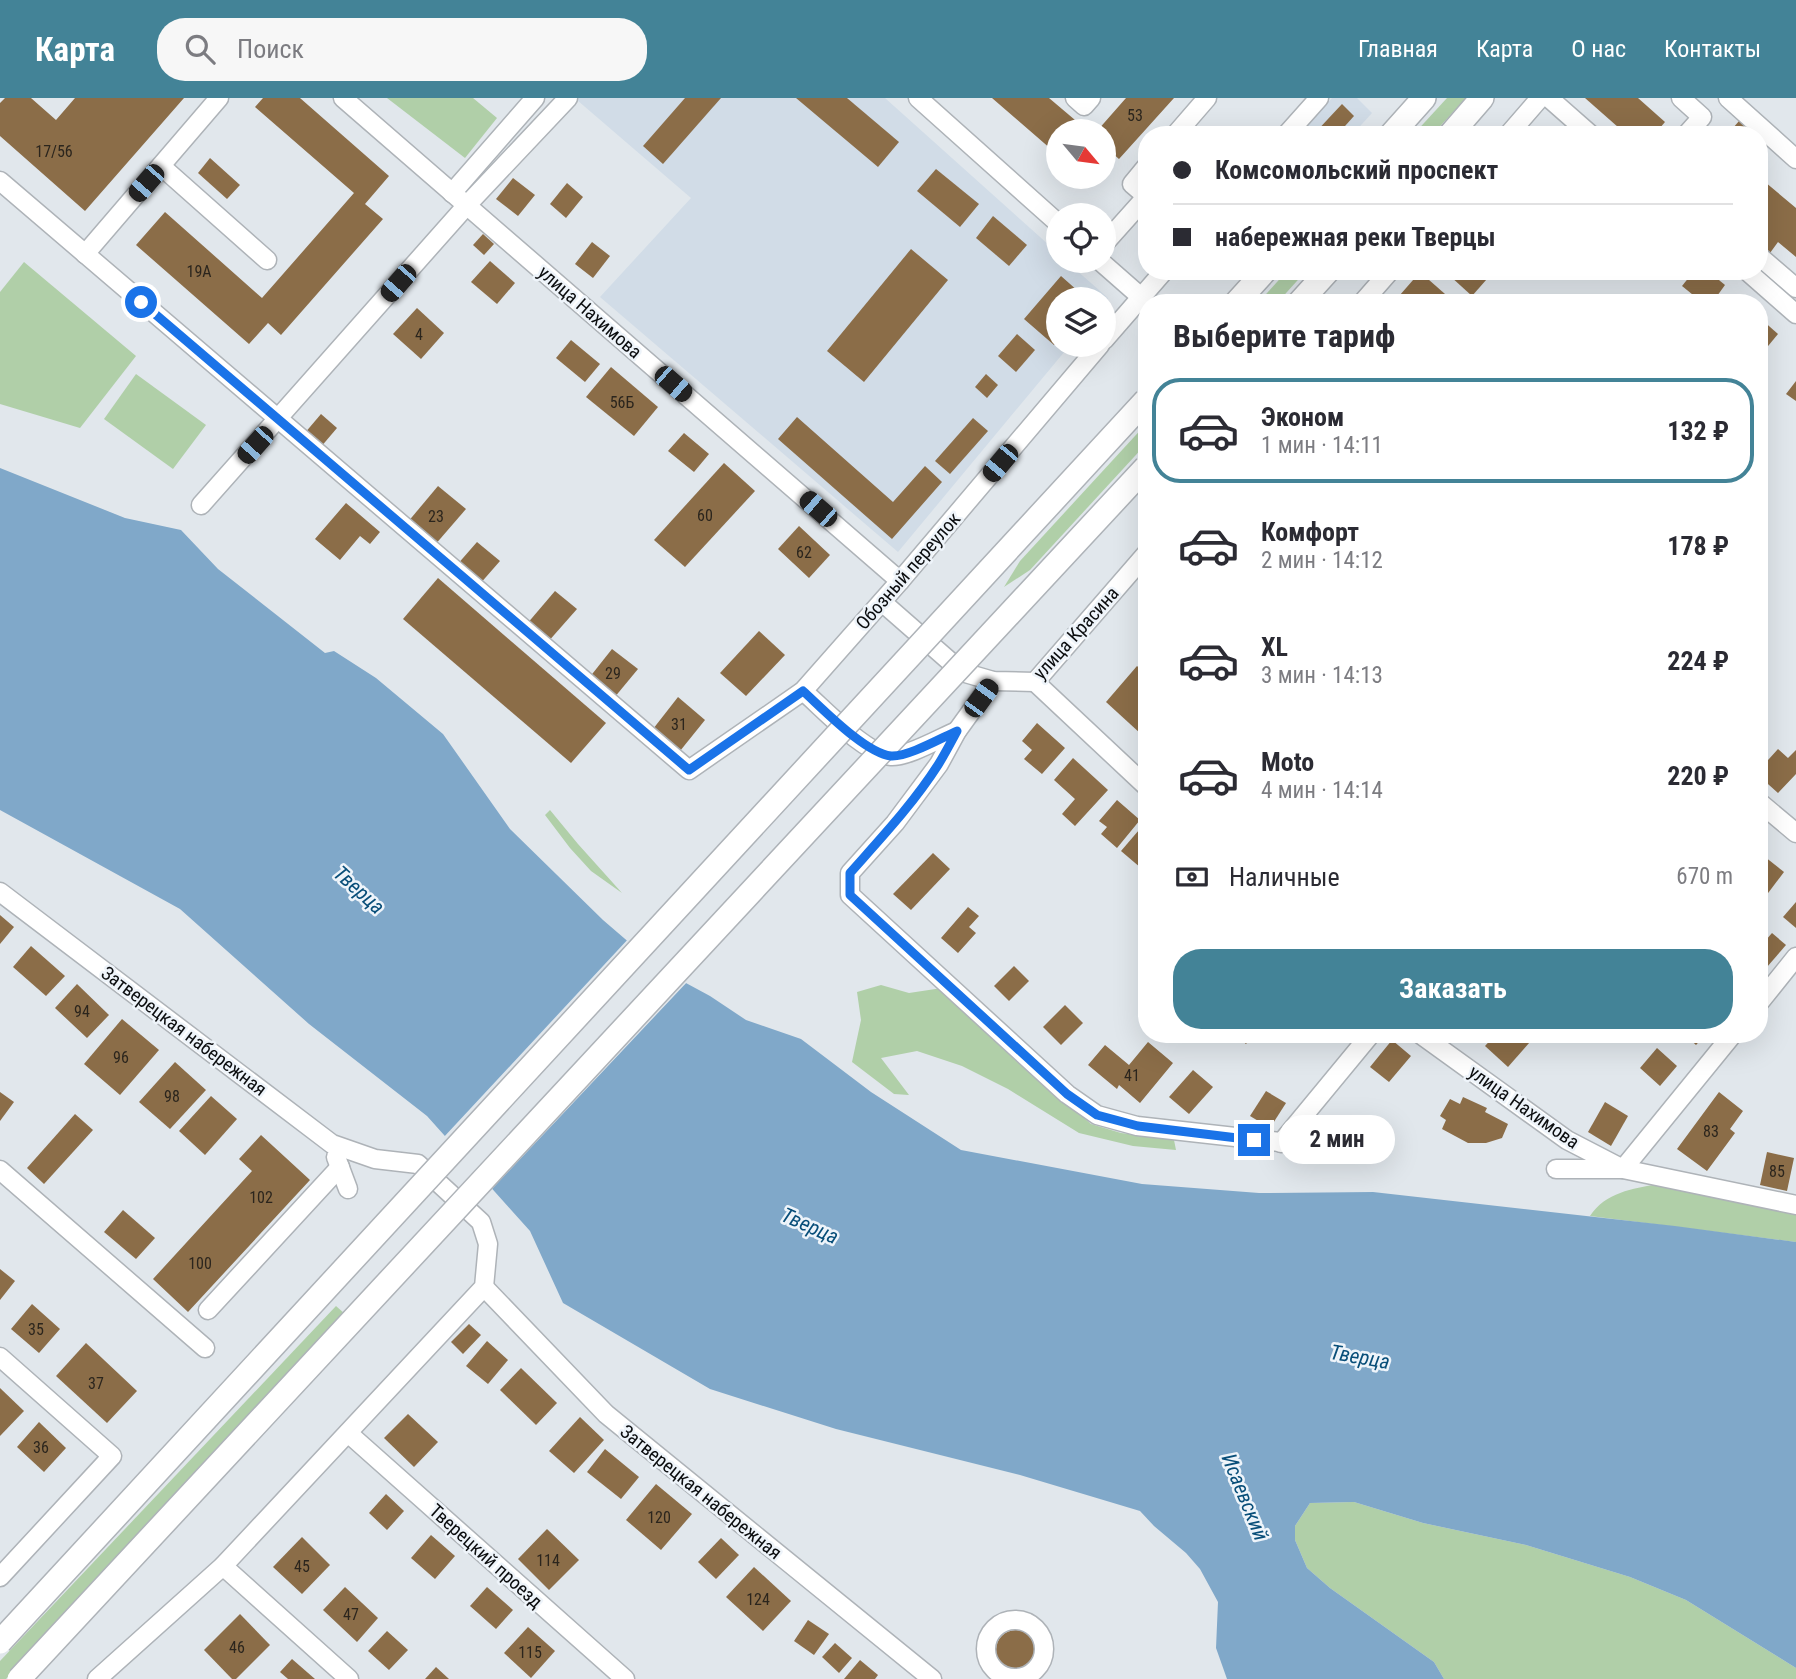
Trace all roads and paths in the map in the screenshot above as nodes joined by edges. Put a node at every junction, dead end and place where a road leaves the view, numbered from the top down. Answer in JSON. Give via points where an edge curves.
{"nodes":[{"id":1,"x":219,"y":98,"type":"edge"},
{"id":2,"x":344,"y":98,"type":"edge"},
{"id":3,"x":535,"y":98,"type":"edge"},
{"id":4,"x":568,"y":98,"type":"edge"},
{"id":5,"x":918,"y":98,"type":"edge"},
{"id":6,"x":1075,"y":98,"type":"edge"},
{"id":7,"x":1091,"y":98,"type":"edge"},
{"id":8,"x":1207,"y":98,"type":"edge"},
{"id":9,"x":1320,"y":98,"type":"edge"},
{"id":10,"x":1424,"y":98,"type":"edge"},
{"id":11,"x":1482,"y":98,"type":"edge"},
{"id":12,"x":1540,"y":98,"type":"edge"},
{"id":13,"x":1549,"y":98,"type":"edge"},
{"id":14,"x":1681,"y":98,"type":"edge"},
{"id":15,"x":1719,"y":98,"type":"edge"},
{"id":16,"x":1728,"y":98,"type":"edge"},
{"id":17,"x":1702,"y":117,"type":"junction"},
{"id":18,"x":1183,"y":126,"type":"edge"},
{"id":19,"x":1294,"y":126,"type":"edge"},
{"id":20,"x":1399,"y":126,"type":"edge"},
{"id":21,"x":1458,"y":126,"type":"edge"},
{"id":22,"x":1516,"y":126,"type":"edge"},
{"id":23,"x":1581,"y":126,"type":"edge"},
{"id":24,"x":1694,"y":126,"type":"edge"},
{"id":25,"x":1759,"y":126,"type":"edge"},
{"id":26,"x":1768,"y":134,"type":"edge"},
{"id":27,"x":1796,"y":159,"type":"edge"},
{"id":28,"x":161,"y":166,"type":"junction"},
{"id":29,"x":0,"y":181,"type":"edge"},
{"id":30,"x":453,"y":192,"type":"junction"},
{"id":31,"x":467,"y":205,"type":"junction"},
{"id":32,"x":1138,"y":205,"type":"edge"},
{"id":33,"x":1046,"y":212,"type":"edge"},
{"id":34,"x":1116,"y":230,"type":"edge"},
{"id":35,"x":85,"y":254,"type":"junction"},
{"id":36,"x":267,"y":260,"type":"dead end"},
{"id":37,"x":1768,"y":264,"type":"edge"},
{"id":38,"x":1114,"y":273,"type":"edge"},
{"id":39,"x":1156,"y":280,"type":"edge"},
{"id":40,"x":1257,"y":280,"type":"edge"},
{"id":41,"x":1320,"y":280,"type":"edge"},
{"id":42,"x":1382,"y":280,"type":"edge"},
{"id":43,"x":1757,"y":280,"type":"edge"},
{"id":44,"x":1796,"y":288,"type":"edge"},
{"id":45,"x":1138,"y":294,"type":"edge"},
{"id":46,"x":1144,"y":294,"type":"edge"},
{"id":47,"x":1244,"y":294,"type":"edge"},
{"id":48,"x":1307,"y":294,"type":"edge"},
{"id":49,"x":1370,"y":294,"type":"edge"},
{"id":50,"x":1138,"y":300,"type":"edge"},
{"id":51,"x":1796,"y":314,"type":"edge"},
{"id":52,"x":1116,"y":326,"type":"edge"},
{"id":53,"x":1090,"y":357,"type":"edge"},
{"id":54,"x":1138,"y":409,"type":"edge"},
{"id":55,"x":278,"y":419,"type":"junction"},
{"id":56,"x":1138,"y":476,"type":"edge"},
{"id":57,"x":201,"y":505,"type":"dead end"},
{"id":58,"x":1138,"y":563,"type":"edge"},
{"id":59,"x":900,"y":581,"type":"junction"},
{"id":60,"x":882,"y":602,"type":"junction"},
{"id":61,"x":993,"y":681,"type":"junction"},
{"id":62,"x":1035,"y":682,"type":"junction"},
{"id":63,"x":803,"y":691,"type":"junction"},
{"id":64,"x":957,"y":731,"type":"junction"},
{"id":65,"x":1138,"y":779,"type":"edge"},
{"id":66,"x":1768,"y":810,"type":"edge"},
{"id":67,"x":1796,"y":833,"type":"edge"},
{"id":68,"x":0,"y":892,"type":"edge"},
{"id":69,"x":1796,"y":957,"type":"edge"},
{"id":70,"x":1768,"y":992,"type":"edge"},
{"id":71,"x":1364,"y":1043,"type":"edge"},
{"id":72,"x":1432,"y":1043,"type":"edge"},
{"id":73,"x":1726,"y":1043,"type":"edge"},
{"id":74,"x":332,"y":1143,"type":"junction"},
{"id":75,"x":1281,"y":1143,"type":"junction"},
{"id":76,"x":1307,"y":1145,"type":"dead end"},
{"id":77,"x":340,"y":1167,"type":"junction"},
{"id":78,"x":1556,"y":1169,"type":"dead end"},
{"id":79,"x":1623,"y":1169,"type":"junction"},
{"id":80,"x":0,"y":1170,"type":"edge"},
{"id":81,"x":348,"y":1189,"type":"dead end"},
{"id":82,"x":1796,"y":1205,"type":"edge"},
{"id":83,"x":484,"y":1287,"type":"junction"},
{"id":84,"x":208,"y":1310,"type":"dead end"},
{"id":85,"x":205,"y":1348,"type":"dead end"},
{"id":86,"x":0,"y":1357,"type":"edge"},
{"id":87,"x":348,"y":1433,"type":"junction"},
{"id":88,"x":223,"y":1566,"type":"junction"},
{"id":89,"x":0,"y":1577,"type":"edge"},
{"id":90,"x":0,"y":1642,"type":"edge"},
{"id":91,"x":19,"y":1679,"type":"edge"},
{"id":92,"x":97,"y":1679,"type":"edge"},
{"id":93,"x":349,"y":1679,"type":"edge"},
{"id":94,"x":625,"y":1679,"type":"edge"},
{"id":95,"x":932,"y":1679,"type":"edge"}],
"edges":[{"from":1,"to":28,"type":"street"},
{"from":2,"to":30,"type":"street","name":"улица Нахимова"},
{"from":3,"to":30,"type":"street"},
{"from":4,"to":31,"type":"street"},
{"from":5,"to":33,"type":"street"},
{"from":6,"to":7,"type":"street","via":[[1084,106]]},
{"from":8,"to":18,"type":"street"},
{"from":9,"to":19,"type":"street"},
{"from":10,"to":20,"type":"main road"},
{"from":11,"to":21,"type":"main road"},
{"from":12,"to":22,"type":"street"},
{"from":13,"to":23,"type":"street"},
{"from":14,"to":17,"type":"street"},
{"from":15,"to":17,"type":"street"},
{"from":16,"to":25,"type":"street"},
{"from":17,"to":24,"type":"street"},
{"from":26,"to":27,"type":"street"},
{"from":28,"to":35,"type":"street"},
{"from":28,"to":36,"type":"street"},
{"from":29,"to":35,"type":"street"},
{"from":30,"to":31,"type":"street","name":"улица Нахимова"},
{"from":31,"to":55,"type":"street"},
{"from":31,"to":59,"type":"street","name":"улица Нахимова"},
{"from":32,"to":34,"type":"street"},
{"from":35,"to":55,"type":"street"},
{"from":37,"to":44,"type":"street"},
{"from":38,"to":45,"type":"street"},
{"from":39,"to":46,"type":"street"},
{"from":40,"to":47,"type":"main road"},
{"from":41,"to":48,"type":"main road"},
{"from":42,"to":49,"type":"street"},
{"from":43,"to":51,"type":"street"},
{"from":50,"to":52,"type":"street"},
{"from":53,"to":59,"type":"street","name":"Обозный переулок"},
{"from":54,"to":90,"type":"main road","bridge":true},
{"from":55,"to":57,"type":"street"},
{"from":55,"to":63,"type":"street","name":"Обозный переулок","via":[[689,770]]},
{"from":56,"to":91,"type":"main road","bridge":true},
{"from":58,"to":62,"type":"street","name":"улица Красина"},
{"from":59,"to":60,"type":"street","name":"Обозный переулок"},
{"from":60,"to":61,"type":"street","name":"улица Красина","via":[[962,672]]},
{"from":60,"to":63,"type":"street","name":"Обозный переулок"},
{"from":61,"to":62,"type":"street","name":"улица Красина"},
{"from":61,"to":64,"type":"street"},
{"from":62,"to":65,"type":"street"},
{"from":63,"to":64,"type":"street","via":[[867,747],[891,756]]},
{"from":64,"to":75,"type":"street","via":[[939,764],[850,873],[850,895],[1067,1094],[1097,1115],[1138,1126]]},
{"from":66,"to":67,"type":"street"},
{"from":68,"to":74,"type":"street","name":"Затверецкая набережная"},
{"from":69,"to":70,"type":"street"},
{"from":71,"to":75,"type":"street"},
{"from":72,"to":79,"type":"street","name":"улица Нахимова","via":[[1567,1140]]},
{"from":73,"to":79,"type":"street"},
{"from":74,"to":77,"type":"street"},
{"from":74,"to":83,"type":"street","name":"Затверецкая набережная","via":[[375,1159],[418,1164],[481,1222],[488,1244]]},
{"from":75,"to":76,"type":"street"},
{"from":77,"to":81,"type":"street"},
{"from":77,"to":84,"type":"street"},
{"from":78,"to":79,"type":"street"},
{"from":79,"to":82,"type":"street","name":"улица Нахимова"},
{"from":80,"to":85,"type":"street"},
{"from":83,"to":87,"type":"street"},
{"from":83,"to":95,"type":"street","name":"Затверецкая набережная","via":[[606,1414]]},
{"from":86,"to":89,"type":"street","via":[[112,1456]]},
{"from":87,"to":88,"type":"street"},
{"from":87,"to":94,"type":"street","name":"Тверецкий проезд"},
{"from":88,"to":92,"type":"street"},
{"from":88,"to":93,"type":"street"}]}
